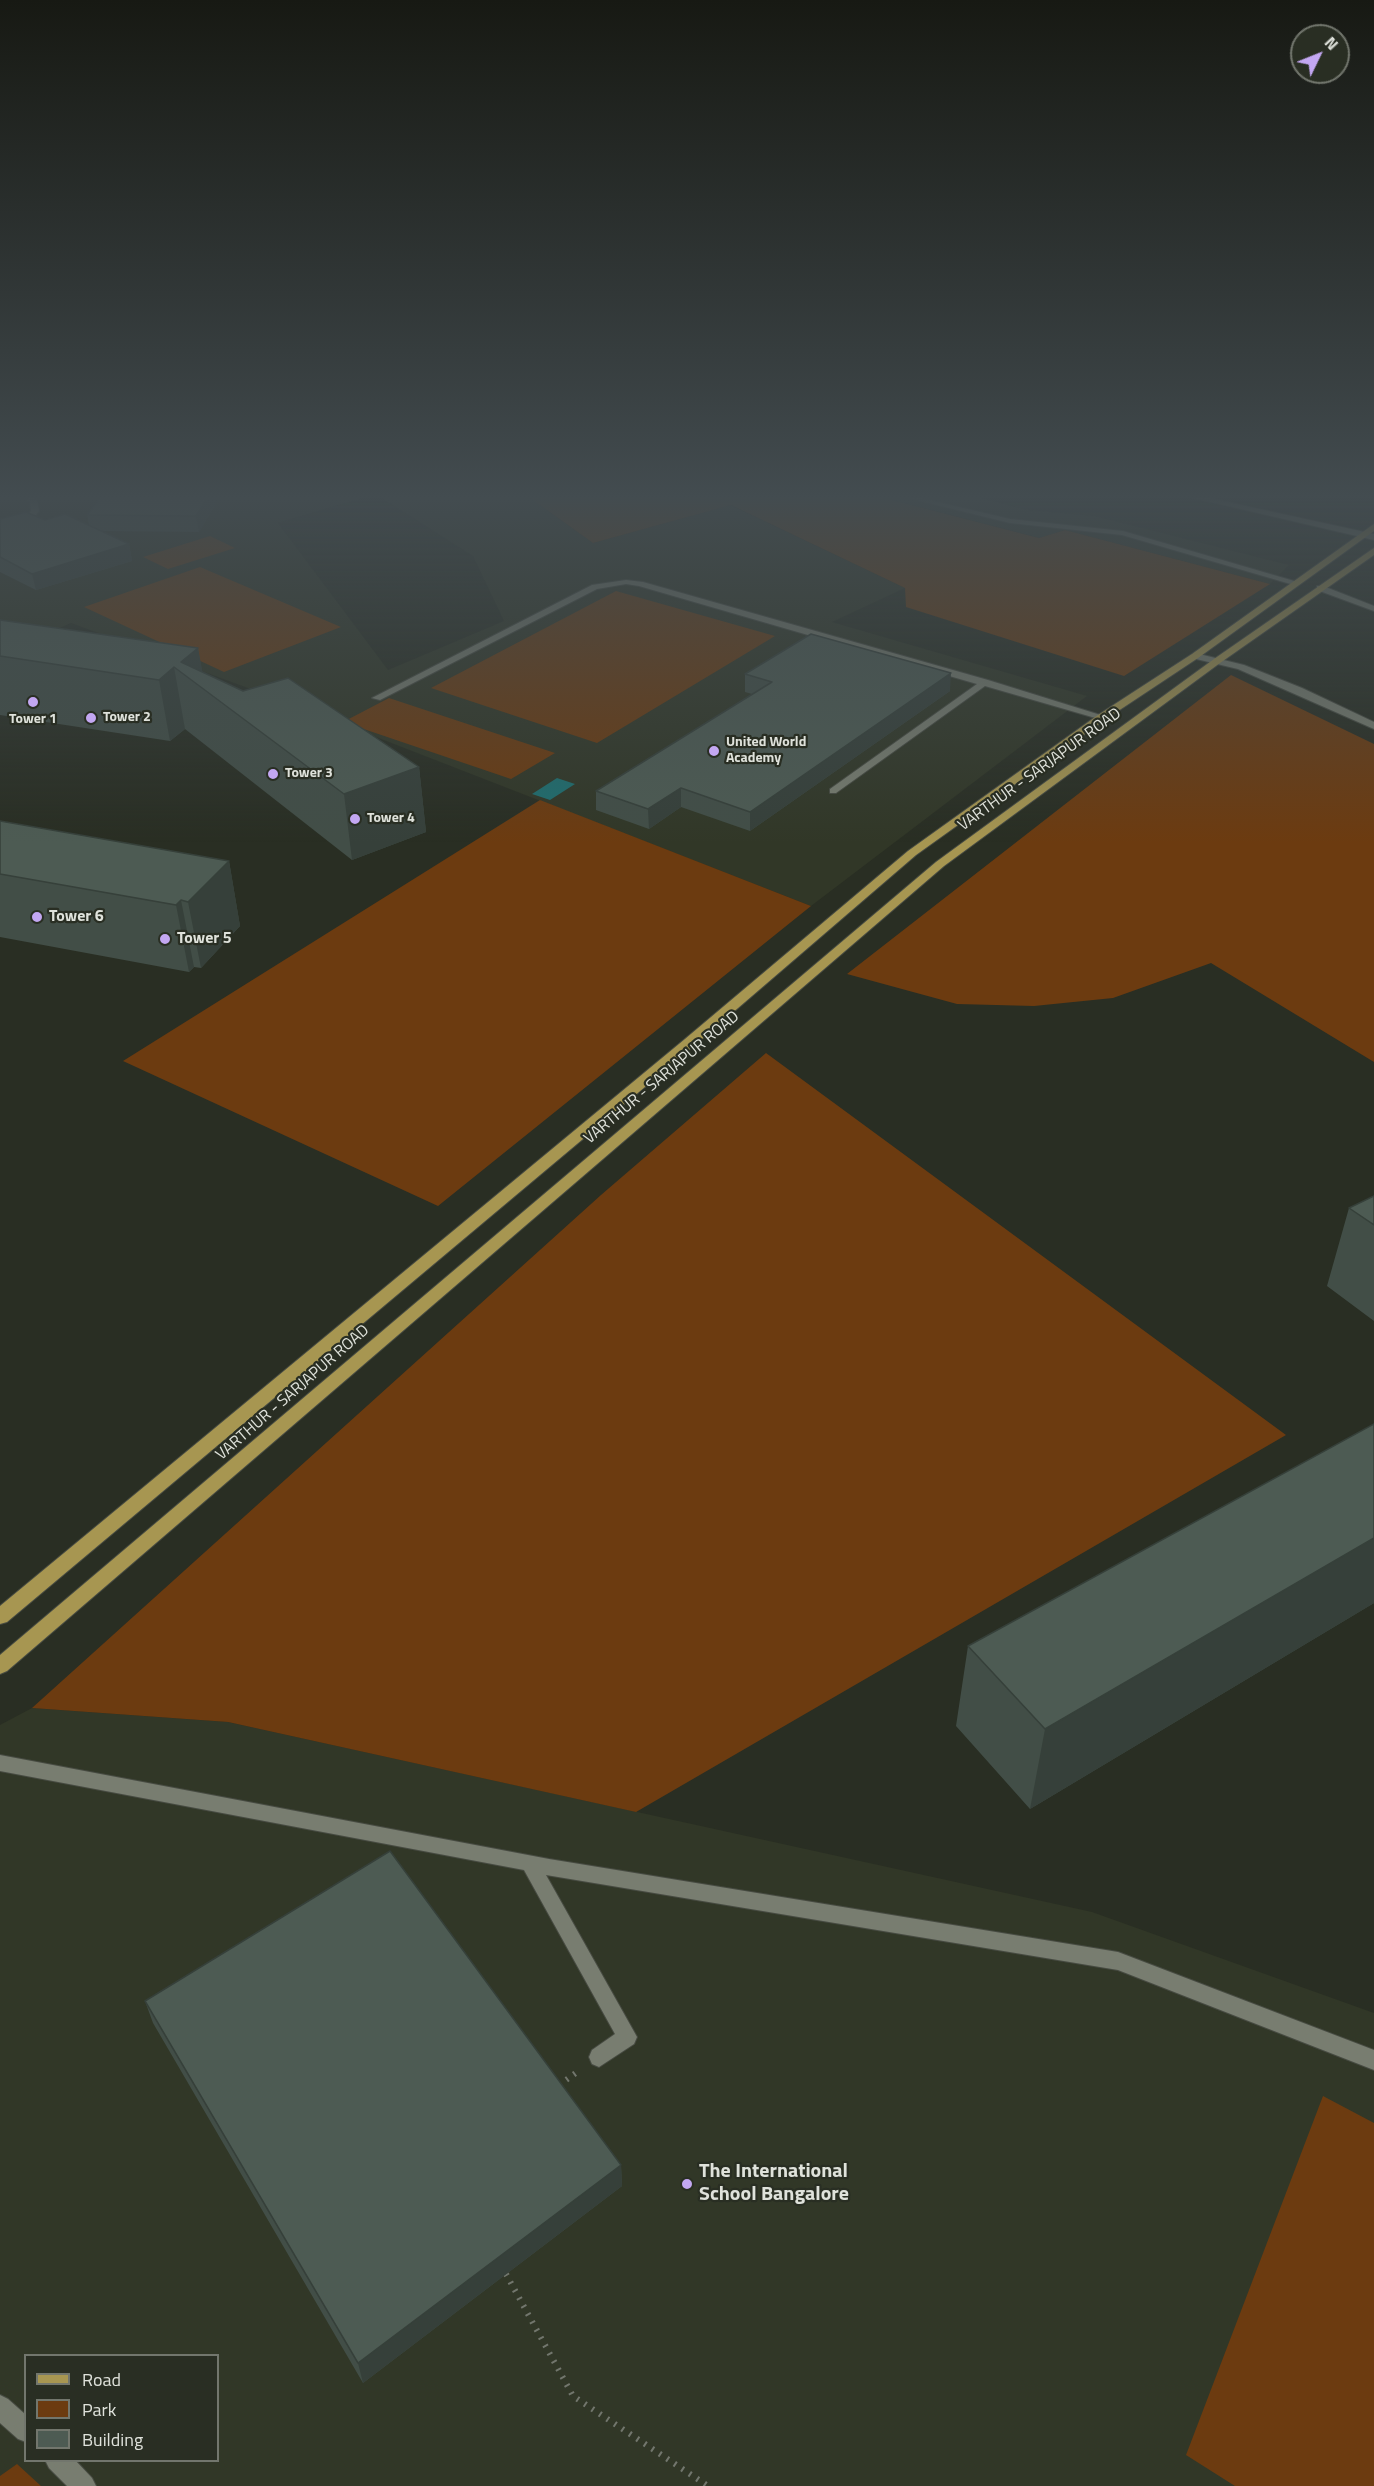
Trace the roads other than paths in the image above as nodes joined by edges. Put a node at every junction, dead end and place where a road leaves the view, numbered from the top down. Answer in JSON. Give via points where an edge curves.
{"nodes":[{"id":1,"x":548,"y":611,"type":"edge"},
{"id":2,"x":735,"y":611,"type":"edge"},
{"id":3,"x":1258,"y":611,"type":"edge"},
{"id":4,"x":1288,"y":611,"type":"edge"},
{"id":5,"x":1195,"y":656,"type":"junction"},
{"id":6,"x":1217,"y":661,"type":"junction"},
{"id":7,"x":985,"y":682,"type":"junction"},
{"id":8,"x":377,"y":698,"type":"dead end"},
{"id":9,"x":1102,"y":717,"type":"junction"},
{"id":10,"x":1374,"y":726,"type":"edge"},
{"id":11,"x":833,"y":791,"type":"dead end"},
{"id":12,"x":0,"y":1617,"type":"edge"},
{"id":13,"x":0,"y":1666,"type":"edge"},
{"id":14,"x":0,"y":1763,"type":"edge"},
{"id":15,"x":530,"y":1864,"type":"junction"},
{"id":16,"x":599,"y":2057,"type":"road end"},
{"id":17,"x":1374,"y":2060,"type":"edge"},
{"id":18,"x":0,"y":2407,"type":"edge"},
{"id":19,"x":24,"y":2429,"type":"edge"},
{"id":20,"x":59,"y":2462,"type":"edge"},
{"id":21,"x":84,"y":2486,"type":"edge"}],
"edges":[{"from":1,"to":8,"type":"lane"},
{"from":2,"to":7,"type":"lane"},
{"from":3,"to":5,"type":"main road","name":"VARTHUR - SARJAPUR ROAD"},
{"from":4,"to":6,"type":"main road","name":"VARTHUR - SARJAPUR ROAD"},
{"from":5,"to":6,"type":"street"},
{"from":5,"to":9,"type":"main road","name":"VARTHUR - SARJAPUR ROAD"},
{"from":6,"to":10,"type":"street","via":[[1298,690]]},
{"from":6,"to":13,"type":"main road","name":"VARTHUR - SARJAPUR ROAD","via":[[940,864]]},
{"from":7,"to":9,"type":"lane"},
{"from":7,"to":11,"type":"lane"},
{"from":9,"to":12,"type":"main road","name":"VARTHUR - SARJAPUR ROAD","via":[[912,853]]},
{"from":14,"to":15,"type":"lane"},
{"from":15,"to":16,"type":"lane","via":[[627,2037]]},
{"from":15,"to":17,"type":"lane","via":[[1118,1961]]},
{"from":18,"to":19,"type":"lane"},
{"from":20,"to":21,"type":"lane"}]}
